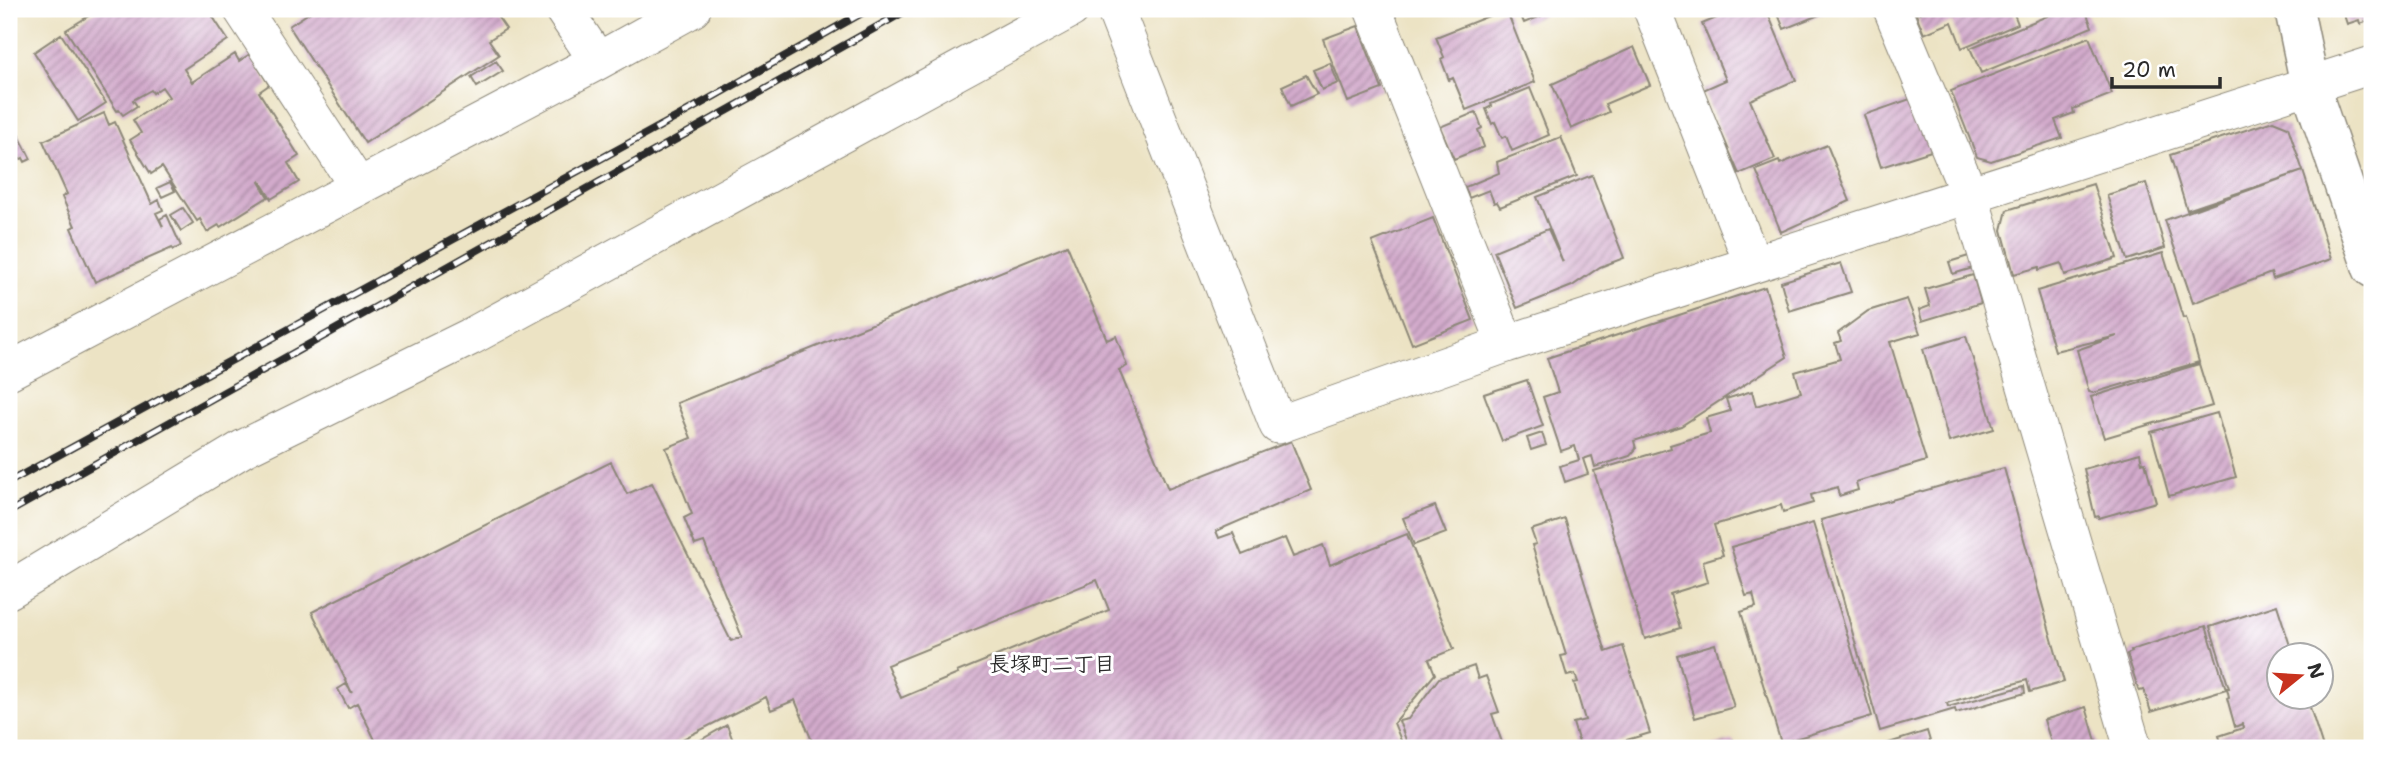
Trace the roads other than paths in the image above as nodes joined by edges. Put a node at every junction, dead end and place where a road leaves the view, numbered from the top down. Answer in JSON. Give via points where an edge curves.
{"nodes":[{"id":1,"x":242,"y":9,"type":"edge"},
{"id":2,"x":563,"y":9,"type":"edge"},
{"id":3,"x":692,"y":9,"type":"edge"},
{"id":4,"x":1072,"y":9,"type":"edge"},
{"id":5,"x":1115,"y":9,"type":"edge"},
{"id":6,"x":1373,"y":9,"type":"edge"},
{"id":7,"x":1652,"y":9,"type":"edge"},
{"id":8,"x":1892,"y":9,"type":"edge"},
{"id":9,"x":2294,"y":9,"type":"edge"},
{"id":10,"x":598,"y":61,"type":"junction"},
{"id":11,"x":2372,"y":65,"type":"edge"},
{"id":12,"x":2310,"y":86,"type":"junction"},
{"id":13,"x":358,"y":186,"type":"junction"},
{"id":14,"x":1969,"y":194,"type":"junction"},
{"id":15,"x":1753,"y":264,"type":"junction"},
{"id":16,"x":2372,"y":268,"type":"edge"},
{"id":17,"x":1506,"y":344,"type":"junction"},
{"id":18,"x":9,"y":371,"type":"edge"},
{"id":19,"x":9,"y":590,"type":"edge"},
{"id":20,"x":2133,"y":748,"type":"edge"}],
"edges":[{"from":1,"to":13,"type":"street"},
{"from":2,"to":10,"type":"street"},
{"from":3,"to":10,"type":"street"},
{"from":4,"to":19,"type":"street","via":[[470,337],[244,448]]},
{"from":5,"to":17,"type":"street","via":[[1278,425]]},
{"from":6,"to":17,"type":"street"},
{"from":7,"to":15,"type":"street"},
{"from":8,"to":14,"type":"street"},
{"from":9,"to":12,"type":"street"},
{"from":10,"to":13,"type":"street"},
{"from":11,"to":12,"type":"street"},
{"from":12,"to":14,"type":"street"},
{"from":12,"to":16,"type":"street"},
{"from":13,"to":18,"type":"street"},
{"from":14,"to":15,"type":"street"},
{"from":14,"to":20,"type":"street"},
{"from":15,"to":17,"type":"street"}]}
